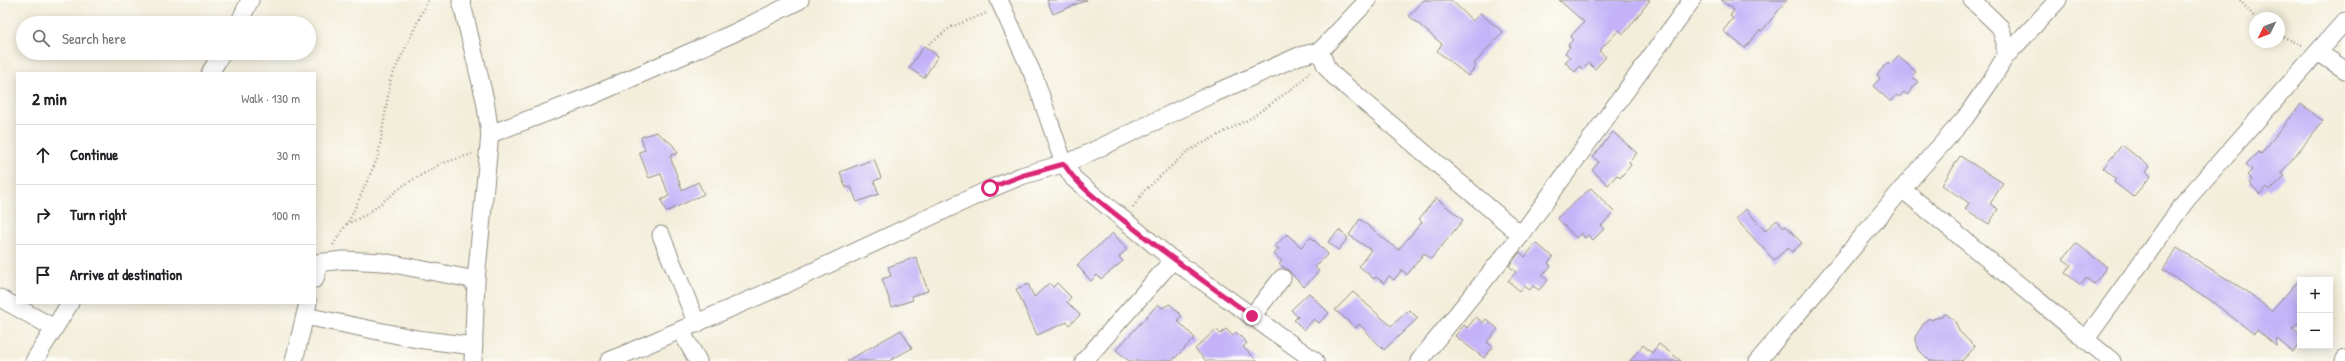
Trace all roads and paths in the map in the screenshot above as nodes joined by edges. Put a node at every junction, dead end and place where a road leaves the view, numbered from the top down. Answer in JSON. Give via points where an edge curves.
{"nodes":[{"id":1,"x":250,"y":0,"type":"edge"},
{"id":2,"x":428,"y":0,"type":"edge"},
{"id":3,"x":461,"y":0,"type":"edge"},
{"id":4,"x":800,"y":0,"type":"edge"},
{"id":5,"x":1368,"y":0,"type":"edge"},
{"id":6,"x":1692,"y":0,"type":"edge"},
{"id":7,"x":1972,"y":0,"type":"edge"},
{"id":8,"x":2058,"y":0,"type":"edge"},
{"id":9,"x":2240,"y":0,"type":"edge"},
{"id":10,"x":782,"y":4,"type":"edge"},
{"id":11,"x":1001,"y":5,"type":"edge"},
{"id":12,"x":2250,"y":12,"type":"edge"},
{"id":13,"x":242,"y":16,"type":"edge"},
{"id":14,"x":2345,"y":21,"type":"edge"},
{"id":15,"x":2285,"y":38,"type":"edge"},
{"id":16,"x":929,"y":44,"type":"dead end"},
{"id":17,"x":1320,"y":51,"type":"junction"},
{"id":18,"x":2318,"y":52,"type":"junction"},
{"id":19,"x":2005,"y":57,"type":"junction"},
{"id":20,"x":218,"y":60,"type":"edge"},
{"id":21,"x":2345,"y":70,"type":"edge"},
{"id":22,"x":211,"y":72,"type":"edge"},
{"id":23,"x":489,"y":139,"type":"junction"},
{"id":24,"x":1064,"y":164,"type":"junction"},
{"id":25,"x":1902,"y":189,"type":"junction"},
{"id":26,"x":1126,"y":222,"type":"junction"},
{"id":27,"x":348,"y":224,"type":"junction"},
{"id":28,"x":661,"y":235,"type":"dead end"},
{"id":29,"x":1521,"y":235,"type":"junction"},
{"id":30,"x":1173,"y":260,"type":"junction"},
{"id":31,"x":316,"y":268,"type":"edge"},
{"id":32,"x":1282,"y":278,"type":"dead end"},
{"id":33,"x":476,"y":280,"type":"junction"},
{"id":34,"x":0,"y":298,"type":"edge"},
{"id":35,"x":69,"y":304,"type":"edge"},
{"id":36,"x":307,"y":310,"type":"edge"},
{"id":37,"x":1252,"y":316,"type":"junction"},
{"id":38,"x":697,"y":324,"type":"junction"},
{"id":39,"x":54,"y":328,"type":"junction"},
{"id":40,"x":681,"y":331,"type":"junction"},
{"id":41,"x":2086,"y":339,"type":"junction"},
{"id":42,"x":474,"y":353,"type":"edge"},
{"id":43,"x":34,"y":361,"type":"edge"},
{"id":44,"x":294,"y":361,"type":"edge"},
{"id":45,"x":609,"y":361,"type":"edge"},
{"id":46,"x":698,"y":361,"type":"edge"},
{"id":47,"x":1084,"y":361,"type":"edge"},
{"id":48,"x":1315,"y":361,"type":"edge"},
{"id":49,"x":1419,"y":361,"type":"edge"},
{"id":50,"x":1758,"y":361,"type":"edge"},
{"id":51,"x":2112,"y":361,"type":"edge"}],
"edges":[{"from":1,"to":13,"type":"street"},
{"from":2,"to":27,"type":"path","via":[[391,78],[379,153]]},
{"from":3,"to":23,"type":"street","via":[[485,100]]},
{"from":4,"to":10,"type":"street"},
{"from":5,"to":17,"type":"street"},
{"from":6,"to":29,"type":"street"},
{"from":7,"to":19,"type":"street","via":[[2000,27],[2005,42]]},
{"from":8,"to":19,"type":"street"},
{"from":9,"to":12,"type":"path"},
{"from":10,"to":23,"type":"street","via":[[734,33]]},
{"from":11,"to":16,"type":"path","via":[[951,27]]},
{"from":11,"to":24,"type":"street","via":[[1035,78]]},
{"from":14,"to":18,"type":"street"},
{"from":15,"to":18,"type":"path"},
{"from":17,"to":24,"type":"street","via":[[1286,62]]},
{"from":17,"to":26,"type":"path","via":[[1313,67],[1300,83],[1251,118],[1200,143],[1176,160],[1144,191]]},
{"from":17,"to":29,"type":"street","via":[[1326,66],[1334,76]]},
{"from":18,"to":21,"type":"street"},
{"from":18,"to":41,"type":"street","via":[[2187,199]]},
{"from":19,"to":25,"type":"street","via":[[1965,118]]},
{"from":20,"to":22,"type":"street"},
{"from":23,"to":27,"type":"path","via":[[466,157],[440,164],[404,185],[366,215]]},
{"from":23,"to":33,"type":"street"},
{"from":24,"to":26,"type":"street","via":[[1084,188]]},
{"from":24,"to":38,"type":"street","via":[[990,188]]},
{"from":25,"to":41,"type":"street"},
{"from":25,"to":50,"type":"street"},
{"from":26,"to":30,"type":"street"},
{"from":27,"to":31,"type":"path"},
{"from":28,"to":38,"type":"street"},
{"from":29,"to":49,"type":"street"},
{"from":30,"to":37,"type":"street"},
{"from":30,"to":47,"type":"street"},
{"from":31,"to":33,"type":"street","via":[[344,260],[383,262]]},
{"from":32,"to":37,"type":"street"},
{"from":33,"to":42,"type":"street"},
{"from":34,"to":39,"type":"street"},
{"from":35,"to":39,"type":"street"},
{"from":36,"to":42,"type":"street"},
{"from":36,"to":44,"type":"street"},
{"from":37,"to":48,"type":"street"},
{"from":38,"to":40,"type":"street"},
{"from":39,"to":43,"type":"street"},
{"from":40,"to":45,"type":"street"},
{"from":40,"to":46,"type":"street"},
{"from":41,"to":51,"type":"street"}]}
